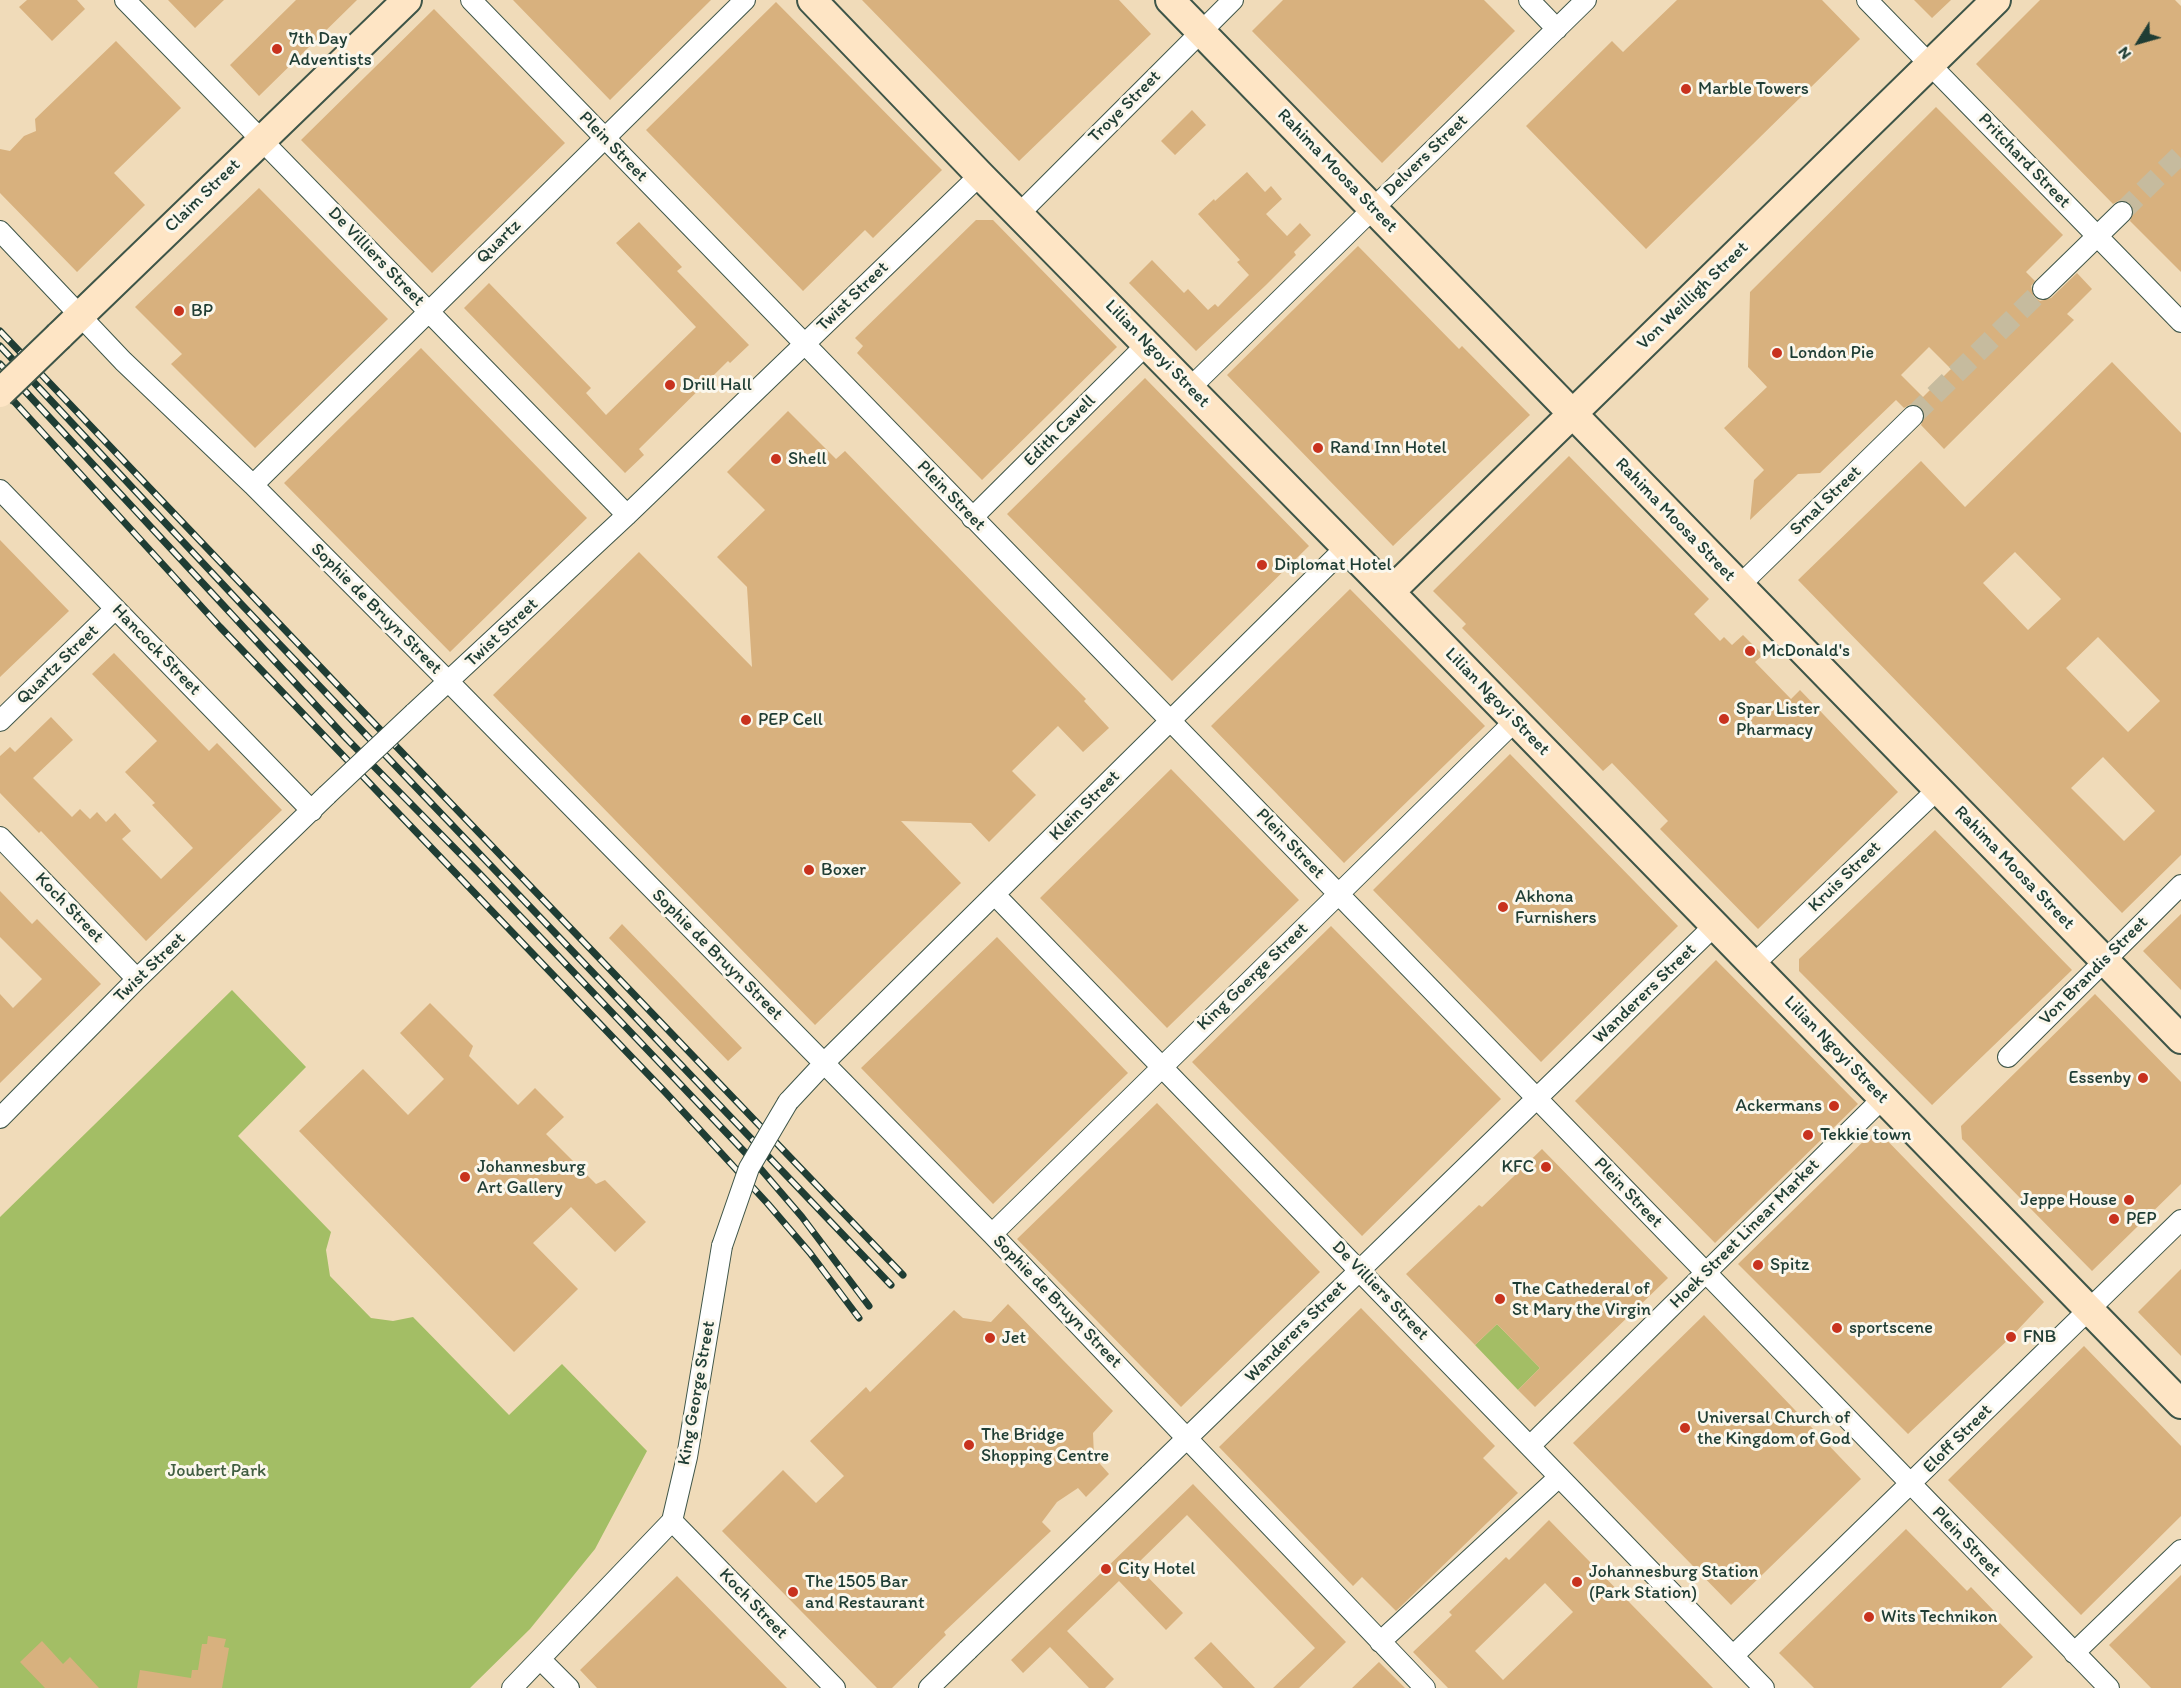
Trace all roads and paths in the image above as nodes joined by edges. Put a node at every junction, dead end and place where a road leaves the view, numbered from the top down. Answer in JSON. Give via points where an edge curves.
{"nodes":[{"id":1,"x":125,"y":0,"type":"edge"},
{"id":2,"x":407,"y":0,"type":"edge"},
{"id":3,"x":471,"y":0,"type":"edge"},
{"id":4,"x":745,"y":0,"type":"edge"},
{"id":5,"x":1170,"y":0,"type":"edge"},
{"id":6,"x":1233,"y":0,"type":"edge"},
{"id":7,"x":1529,"y":0,"type":"edge"},
{"id":8,"x":1586,"y":0,"type":"edge"},
{"id":9,"x":1867,"y":0,"type":"edge"},
{"id":10,"x":1996,"y":0,"type":"edge"},
{"id":11,"x":817,"y":2,"type":"edge"},
{"id":12,"x":1557,"y":29,"type":"junction"},
{"id":13,"x":1201,"y":31,"type":"junction"},
{"id":14,"x":1930,"y":65,"type":"junction"},
{"id":15,"x":604,"y":138,"type":"junction"},
{"id":16,"x":261,"y":140,"type":"junction"},
{"id":17,"x":980,"y":175,"type":"junction"},
{"id":18,"x":1373,"y":208,"type":"junction"},
{"id":19,"x":2121,"y":212,"type":"tunnel mouth"},
{"id":20,"x":1019,"y":214,"type":"junction"},
{"id":21,"x":0,"y":231,"type":"edge"},
{"id":22,"x":2097,"y":236,"type":"junction"},
{"id":23,"x":2043,"y":289,"type":"tunnel mouth"},
{"id":24,"x":429,"y":311,"type":"junction"},
{"id":25,"x":80,"y":316,"type":"junction"},
{"id":26,"x":2181,"y":322,"type":"edge"},
{"id":27,"x":803,"y":344,"type":"junction"},
{"id":28,"x":1147,"y":344,"type":"junction"},
{"id":29,"x":1190,"y":388,"type":"junction"},
{"id":30,"x":0,"y":393,"type":"edge"},
{"id":31,"x":1572,"y":414,"type":"junction"},
{"id":32,"x":1913,"y":416,"type":"tunnel mouth"},
{"id":33,"x":253,"y":485,"type":"junction"},
{"id":34,"x":0,"y":490,"type":"edge"},
{"id":35,"x":627,"y":515,"type":"junction"},
{"id":36,"x":972,"y":518,"type":"junction"},
{"id":37,"x":1346,"y":548,"type":"junction"},
{"id":38,"x":1739,"y":586,"type":"junction"},
{"id":39,"x":1390,"y":592,"type":"junction"},
{"id":40,"x":116,"y":609,"type":"junction"},
{"id":41,"x":449,"y":682,"type":"junction"},
{"id":42,"x":0,"y":721,"type":"edge"},
{"id":43,"x":1515,"y":721,"type":"junction"},
{"id":44,"x":1171,"y":722,"type":"junction"},
{"id":45,"x":1938,"y":789,"type":"junction"},
{"id":46,"x":312,"y":811,"type":"junction"},
{"id":47,"x":0,"y":837,"type":"edge"},
{"id":48,"x":2181,"y":885,"type":"edge"},
{"id":49,"x":1338,"y":894,"type":"junction"},
{"id":50,"x":995,"y":895,"type":"junction"},
{"id":51,"x":1714,"y":926,"type":"junction"},
{"id":52,"x":2104,"y":960,"type":"junction"},
{"id":53,"x":1753,"y":965,"type":"junction"},
{"id":54,"x":137,"y":979,"type":"junction"},
{"id":55,"x":2181,"y":1039,"type":"edge"},
{"id":56,"x":2008,"y":1057,"type":"dead end"},
{"id":57,"x":825,"y":1064,"type":"junction"},
{"id":58,"x":1162,"y":1067,"type":"junction"},
{"id":59,"x":1883,"y":1098,"type":"junction"},
{"id":60,"x":1536,"y":1099,"type":"junction"},
{"id":61,"x":0,"y":1118,"type":"edge"},
{"id":62,"x":2181,"y":1220,"type":"edge"},
{"id":63,"x":992,"y":1234,"type":"junction"},
{"id":64,"x":1359,"y":1269,"type":"junction"},
{"id":65,"x":1706,"y":1273,"type":"junction"},
{"id":66,"x":2089,"y":1310,"type":"junction"},
{"id":67,"x":2181,"y":1404,"type":"edge"},
{"id":68,"x":1187,"y":1439,"type":"junction"},
{"id":69,"x":1530,"y":1446,"type":"junction"},
{"id":70,"x":1559,"y":1477,"type":"junction"},
{"id":71,"x":1911,"y":1485,"type":"junction"},
{"id":72,"x":672,"y":1521,"type":"junction"},
{"id":73,"x":2181,"y":1550,"type":"edge"},
{"id":74,"x":1380,"y":1642,"type":"junction"},
{"id":75,"x":2074,"y":1653,"type":"junction"},
{"id":76,"x":1733,"y":1656,"type":"junction"},
{"id":77,"x":540,"y":1659,"type":"junction"},
{"id":78,"x":512,"y":1688,"type":"edge"},
{"id":79,"x":569,"y":1688,"type":"edge"},
{"id":80,"x":835,"y":1688,"type":"edge"},
{"id":81,"x":929,"y":1688,"type":"edge"},
{"id":82,"x":1425,"y":1688,"type":"edge"},
{"id":83,"x":1764,"y":1688,"type":"edge"},
{"id":84,"x":2109,"y":1688,"type":"edge"}],
"edges":[{"from":1,"to":16,"type":"street","name":"De Villiers Street"},
{"from":2,"to":16,"type":"street","name":"Claim Street"},
{"from":3,"to":15,"type":"street","name":"Plein Street"},
{"from":4,"to":15,"type":"street","name":"Quartz"},
{"from":5,"to":13,"type":"street","name":"Rahima Moosa Street"},
{"from":6,"to":13,"type":"street","name":"Troye Street"},
{"from":7,"to":12,"type":"street"},
{"from":8,"to":12,"type":"street","name":"Delvers Street"},
{"from":9,"to":14,"type":"street","name":"Pritchard Street"},
{"from":10,"to":14,"type":"street","name":"Von Weilligh Street"},
{"from":11,"to":17,"type":"street","name":"Lilian Ngoyi Street"},
{"from":12,"to":18,"type":"street","name":"Delvers Street"},
{"from":13,"to":18,"type":"street","name":"Rahima Moosa Street"},
{"from":13,"to":20,"type":"street","name":"Troye Street"},
{"from":14,"to":22,"type":"street","name":"Pritchard Street"},
{"from":14,"to":31,"type":"street","name":"Von Weilligh Street"},
{"from":15,"to":24,"type":"street","name":"Quartz"},
{"from":15,"to":27,"type":"street","name":"Plein Street"},
{"from":16,"to":24,"type":"street","name":"De Villiers Street"},
{"from":16,"to":25,"type":"street","name":"Claim Street"},
{"from":17,"to":20,"type":"street","name":"Lilian Ngoyi Street"},
{"from":17,"to":27,"type":"street","name":"Twist Street"},
{"from":18,"to":29,"type":"street","name":"Delvers Street"},
{"from":18,"to":31,"type":"street","name":"Rahima Moosa Street"},
{"from":19,"to":22,"type":"street"},
{"from":20,"to":28,"type":"street","name":"Lilian Ngoyi Street"},
{"from":21,"to":25,"type":"street","name":"Sophie de Bruyn Street"},
{"from":22,"to":23,"type":"street"},
{"from":22,"to":26,"type":"street","name":"Pritchard Street"},
{"from":24,"to":33,"type":"street","name":"Quartz"},
{"from":24,"to":35,"type":"street","name":"De Villiers Street"},
{"from":25,"to":30,"type":"street","name":"Claim Street","bridge":true},
{"from":25,"to":33,"type":"street","name":"Sophie de Bruyn Street"},
{"from":27,"to":35,"type":"street","name":"Twist Street"},
{"from":27,"to":36,"type":"street","name":"Plein Street"},
{"from":28,"to":29,"type":"street","name":"Lilian Ngoyi Street"},
{"from":28,"to":36,"type":"street","name":"Edith Cavell"},
{"from":29,"to":37,"type":"street","name":"Lilian Ngoyi Street"},
{"from":31,"to":38,"type":"street","name":"Rahima Moosa Street"},
{"from":31,"to":39,"type":"street","name":"Von Weilligh Street"},
{"from":32,"to":38,"type":"street","name":"Smal Street"},
{"from":33,"to":41,"type":"street","name":"Sophie de Bruyn Street"},
{"from":34,"to":40,"type":"street","name":"Hancock Street"},
{"from":35,"to":41,"type":"street","name":"Twist Street"},
{"from":36,"to":44,"type":"street","name":"Plein Street"},
{"from":37,"to":39,"type":"street","name":"Lilian Ngoyi Street"},
{"from":37,"to":44,"type":"street","name":"Klein Street"},
{"from":38,"to":45,"type":"street","name":"Rahima Moosa Street"},
{"from":39,"to":43,"type":"street","name":"Lilian Ngoyi Street"},
{"from":40,"to":42,"type":"street","name":"Quartz Street"},
{"from":40,"to":46,"type":"street","name":"Hancock Street"},
{"from":41,"to":46,"type":"street","name":"Twist Street","bridge":true},
{"from":41,"to":57,"type":"street","name":"Sophie de Bruyn Street"},
{"from":43,"to":49,"type":"street","name":"King Goerge Street"},
{"from":43,"to":51,"type":"street","name":"Lilian Ngoyi Street"},
{"from":44,"to":49,"type":"street","name":"Plein Street"},
{"from":44,"to":50,"type":"street","name":"Klein Street"},
{"from":45,"to":52,"type":"street","name":"Rahima Moosa Street"},
{"from":45,"to":53,"type":"street","name":"Kruis Street"},
{"from":46,"to":54,"type":"street","name":"Twist Street"},
{"from":47,"to":54,"type":"street","name":"Koch Street"},
{"from":48,"to":52,"type":"street","name":"Von Brandis Street"},
{"from":49,"to":58,"type":"street","name":"King Goerge Street"},
{"from":49,"to":60,"type":"street","name":"Plein Street"},
{"from":50,"to":57,"type":"street","name":"Klein Street"},
{"from":50,"to":58,"type":"street","name":"De Villiers Street"},
{"from":51,"to":53,"type":"street","name":"Lilian Ngoyi Street"},
{"from":51,"to":60,"type":"street","name":"Wanderers Street"},
{"from":52,"to":55,"type":"street","name":"Rahima Moosa Street"},
{"from":52,"to":56,"type":"street","name":"Von Brandis Street"},
{"from":53,"to":59,"type":"street","name":"Lilian Ngoyi Street"},
{"from":54,"to":61,"type":"street","name":"Twist Street"},
{"from":57,"to":63,"type":"street","name":"Sophie de Bruyn Street"},
{"from":57,"to":72,"type":"street","name":"King George Street","bridge":true,"via":[[788,1102],[749,1168],[722,1246],[687,1457]]},
{"from":58,"to":63,"type":"street","name":"King Goerge Street"},
{"from":58,"to":64,"type":"street","name":"De Villiers Street"},
{"from":59,"to":65,"type":"street","name":"Hoek Street Linear Market"},
{"from":59,"to":66,"type":"street","name":"Lilian Ngoyi Street"},
{"from":60,"to":64,"type":"street","name":"Wanderers Street"},
{"from":60,"to":65,"type":"street","name":"Plein Street"},
{"from":62,"to":66,"type":"street","name":"Eloff Street"},
{"from":63,"to":68,"type":"street","name":"Sophie de Bruyn Street"},
{"from":64,"to":68,"type":"street","name":"Wanderers Street"},
{"from":64,"to":69,"type":"street","name":"De Villiers Street"},
{"from":65,"to":69,"type":"street","name":"Hoek Street Linear Market"},
{"from":65,"to":71,"type":"street","name":"Plein Street"},
{"from":66,"to":67,"type":"street","name":"Lilian Ngoyi Street"},
{"from":66,"to":71,"type":"street","name":"Eloff Street"},
{"from":68,"to":74,"type":"street","name":"Sophie de Bruyn Street"},
{"from":68,"to":81,"type":"street","name":"Wanderers Street","bridge":true},
{"from":69,"to":70,"type":"street","name":"De Villiers Street"},
{"from":70,"to":74,"type":"street"},
{"from":70,"to":76,"type":"street","name":"De Villiers Street"},
{"from":71,"to":75,"type":"street","name":"Plein Street"},
{"from":71,"to":76,"type":"street","name":"Eloff Street"},
{"from":72,"to":77,"type":"street"},
{"from":72,"to":80,"type":"street","name":"Koch Street"},
{"from":73,"to":75,"type":"street"},
{"from":74,"to":82,"type":"street","name":"Sophie de Bruyn Street"},
{"from":75,"to":84,"type":"street","name":"Plein Street"},
{"from":76,"to":83,"type":"street","name":"De Villiers Street"},
{"from":77,"to":78,"type":"street"},
{"from":77,"to":79,"type":"street"}]}
